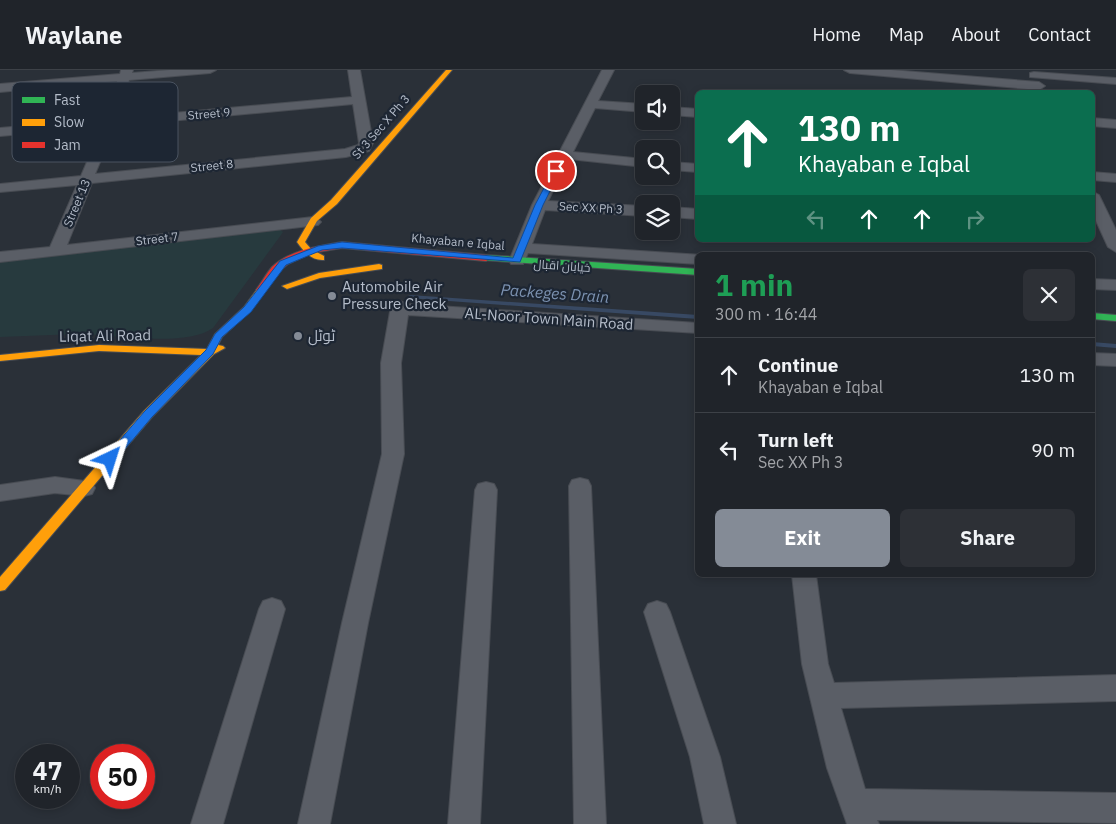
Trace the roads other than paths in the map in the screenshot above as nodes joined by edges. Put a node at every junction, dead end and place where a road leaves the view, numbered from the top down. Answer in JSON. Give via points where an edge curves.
{"nodes":[{"id":1,"x":210,"y":70,"type":"edge"},
{"id":2,"x":354,"y":70,"type":"edge"},
{"id":3,"x":449,"y":70,"type":"edge"},
{"id":4,"x":608,"y":70,"type":"edge"},
{"id":5,"x":850,"y":70,"type":"edge"},
{"id":6,"x":1032,"y":72,"type":"edge"},
{"id":7,"x":126,"y":74,"type":"edge"},
{"id":8,"x":1116,"y":81,"type":"edge"},
{"id":9,"x":54,"y":82,"type":"edge"},
{"id":10,"x":1041,"y":89,"type":"edge"},
{"id":11,"x":357,"y":100,"type":"junction"},
{"id":12,"x":590,"y":104,"type":"junction"},
{"id":13,"x":635,"y":107,"type":"edge"},
{"id":14,"x":680,"y":112,"type":"edge"},
{"id":15,"x":695,"y":113,"type":"edge"},
{"id":16,"x":178,"y":116,"type":"edge"},
{"id":17,"x":1095,"y":122,"type":"edge"},
{"id":18,"x":1116,"y":124,"type":"edge"},
{"id":19,"x":364,"y":148,"type":"junction"},
{"id":20,"x":381,"y":150,"type":"junction"},
{"id":21,"x":565,"y":155,"type":"junction"},
{"id":22,"x":94,"y":162,"type":"edge"},
{"id":23,"x":635,"y":162,"type":"edge"},
{"id":24,"x":680,"y":167,"type":"edge"},
{"id":25,"x":695,"y":168,"type":"edge"},
{"id":26,"x":1095,"y":176,"type":"edge"},
{"id":27,"x":1116,"y":178,"type":"edge"},
{"id":28,"x":87,"y":179,"type":"junction"},
{"id":29,"x":0,"y":188,"type":"edge"},
{"id":30,"x":539,"y":205,"type":"junction"},
{"id":31,"x":635,"y":210,"type":"edge"},
{"id":32,"x":1096,"y":210,"type":"edge"},
{"id":33,"x":680,"y":213,"type":"edge"},
{"id":34,"x":695,"y":214,"type":"edge"},
{"id":35,"x":317,"y":228,"type":"junction"},
{"id":36,"x":351,"y":235,"type":"dead end"},
{"id":37,"x":289,"y":239,"type":"dead end"},
{"id":38,"x":1095,"y":239,"type":"edge"},
{"id":39,"x":1114,"y":242,"type":"edge"},
{"id":40,"x":387,"y":249,"type":"junction"},
{"id":41,"x":56,"y":251,"type":"junction"},
{"id":42,"x":279,"y":252,"type":"dead end"},
{"id":43,"x":308,"y":252,"type":"junction"},
{"id":44,"x":519,"y":254,"type":"junction"},
{"id":45,"x":0,"y":257,"type":"edge"},
{"id":46,"x":695,"y":259,"type":"edge"},
{"id":47,"x":695,"y":272,"type":"edge"},
{"id":48,"x":273,"y":274,"type":"junction"},
{"id":49,"x":1095,"y":284,"type":"edge"},
{"id":50,"x":1116,"y":285,"type":"edge"},
{"id":51,"x":1095,"y":316,"type":"edge"},
{"id":52,"x":1116,"y":318,"type":"edge"},
{"id":53,"x":695,"y":328,"type":"edge"},
{"id":54,"x":232,"y":343,"type":"dead end"},
{"id":55,"x":210,"y":352,"type":"junction"},
{"id":56,"x":0,"y":358,"type":"edge"},
{"id":57,"x":1095,"y":358,"type":"edge"},
{"id":58,"x":1116,"y":360,"type":"edge"},
{"id":59,"x":580,"y":486,"type":"dead end"},
{"id":60,"x":84,"y":488,"type":"junction"},
{"id":61,"x":486,"y":490,"type":"dead end"},
{"id":62,"x":0,"y":493,"type":"edge"},
{"id":63,"x":804,"y":577,"type":"edge"},
{"id":64,"x":0,"y":586,"type":"edge"},
{"id":65,"x":272,"y":609,"type":"dead end"},
{"id":66,"x":657,"y":612,"type":"dead end"},
{"id":67,"x":1116,"y":688,"type":"edge"},
{"id":68,"x":824,"y":696,"type":"junction"},
{"id":69,"x":1116,"y":808,"type":"edge"},
{"id":70,"x":859,"y":814,"type":"edge"},
{"id":71,"x":207,"y":824,"type":"edge"},
{"id":72,"x":314,"y":824,"type":"edge"},
{"id":73,"x":464,"y":824,"type":"edge"},
{"id":74,"x":590,"y":824,"type":"edge"},
{"id":75,"x":720,"y":824,"type":"edge"}],
"edges":[{"from":1,"to":7,"type":"street"},
{"from":2,"to":11,"type":"street"},
{"from":3,"to":20,"type":"main road","name":"St 3 Sec X Ph 3"},
{"from":4,"to":12,"type":"street","name":"Sec XX Ph 3"},
{"from":5,"to":10,"type":"street"},
{"from":6,"to":8,"type":"street"},
{"from":6,"to":10,"type":"street"},
{"from":7,"to":9,"type":"street"},
{"from":11,"to":16,"type":"street","name":"Street 9"},
{"from":11,"to":19,"type":"street"},
{"from":12,"to":13,"type":"street"},
{"from":12,"to":21,"type":"street","name":"Sec XX Ph 3"},
{"from":14,"to":15,"type":"street"},
{"from":17,"to":18,"type":"street"},
{"from":19,"to":20,"type":"street","name":"Street 8"},
{"from":19,"to":28,"type":"street","name":"Street 8","via":[[346,153]]},
{"from":20,"to":35,"type":"main road","name":"St 3 Sec X Ph 3","via":[[335,211]]},
{"from":21,"to":23,"type":"street"},
{"from":21,"to":30,"type":"street","name":"Sec XX Ph 3"},
{"from":22,"to":28,"type":"street","name":"Street 13"},
{"from":24,"to":25,"type":"street"},
{"from":26,"to":27,"type":"street"},
{"from":28,"to":29,"type":"street","name":"Street 8"},
{"from":28,"to":41,"type":"street","name":"Street 13"},
{"from":30,"to":31,"type":"street","name":"Sec XX Ph 3"},
{"from":30,"to":44,"type":"street","name":"Sec XX Ph 3"},
{"from":32,"to":39,"type":"street"},
{"from":33,"to":34,"type":"street"},
{"from":35,"to":37,"type":"main road","via":[[298,230]]},
{"from":35,"to":41,"type":"street","name":"Street 7"},
{"from":35,"to":43,"type":"main road","name":"St 3 Sec X Ph 3","via":[[301,242]]},
{"from":36,"to":40,"type":"main road"},
{"from":38,"to":39,"type":"street"},
{"from":40,"to":43,"type":"main road","name":"Khayaban e Iqbal","via":[[334,245]]},
{"from":40,"to":44,"type":"main road","name":"Khayaban e Iqbal"},
{"from":41,"to":45,"type":"street","name":"Street 7"},
{"from":42,"to":48,"type":"main road","via":[[269,266]]},
{"from":43,"to":43,"type":"main road","via":[[317,257],[372,263],[384,268],[319,276],[284,289]]},
{"from":43,"to":48,"type":"main road","name":"Khayaban e Iqbal","via":[[283,263]]},
{"from":44,"to":46,"type":"street"},
{"from":44,"to":47,"type":"main road","name":"Khayaban e Iqbal"},
{"from":48,"to":55,"type":"main road","via":[[248,310],[218,336]]},
{"from":49,"to":50,"type":"street"},
{"from":51,"to":52,"type":"main road"},
{"from":53,"to":72,"type":"street","name":"AL-Noor Town Main Road","via":[[400,308],[391,363],[393,454]]},
{"from":54,"to":55,"type":"main road"},
{"from":55,"to":56,"type":"main road","name":"Liqat Ali Road","via":[[99,348]]},
{"from":55,"to":60,"type":"main road","via":[[148,414]]},
{"from":57,"to":58,"type":"street"},
{"from":59,"to":74,"type":"street"},
{"from":60,"to":62,"type":"street","via":[[55,484]]},
{"from":60,"to":64,"type":"main road"},
{"from":61,"to":73,"type":"street"},
{"from":63,"to":68,"type":"street","via":[[815,664]]},
{"from":65,"to":71,"type":"street"},
{"from":66,"to":75,"type":"street","via":[[706,757]]},
{"from":67,"to":68,"type":"street"},
{"from":68,"to":70,"type":"street","via":[[842,768]]},
{"from":69,"to":70,"type":"street"}]}
